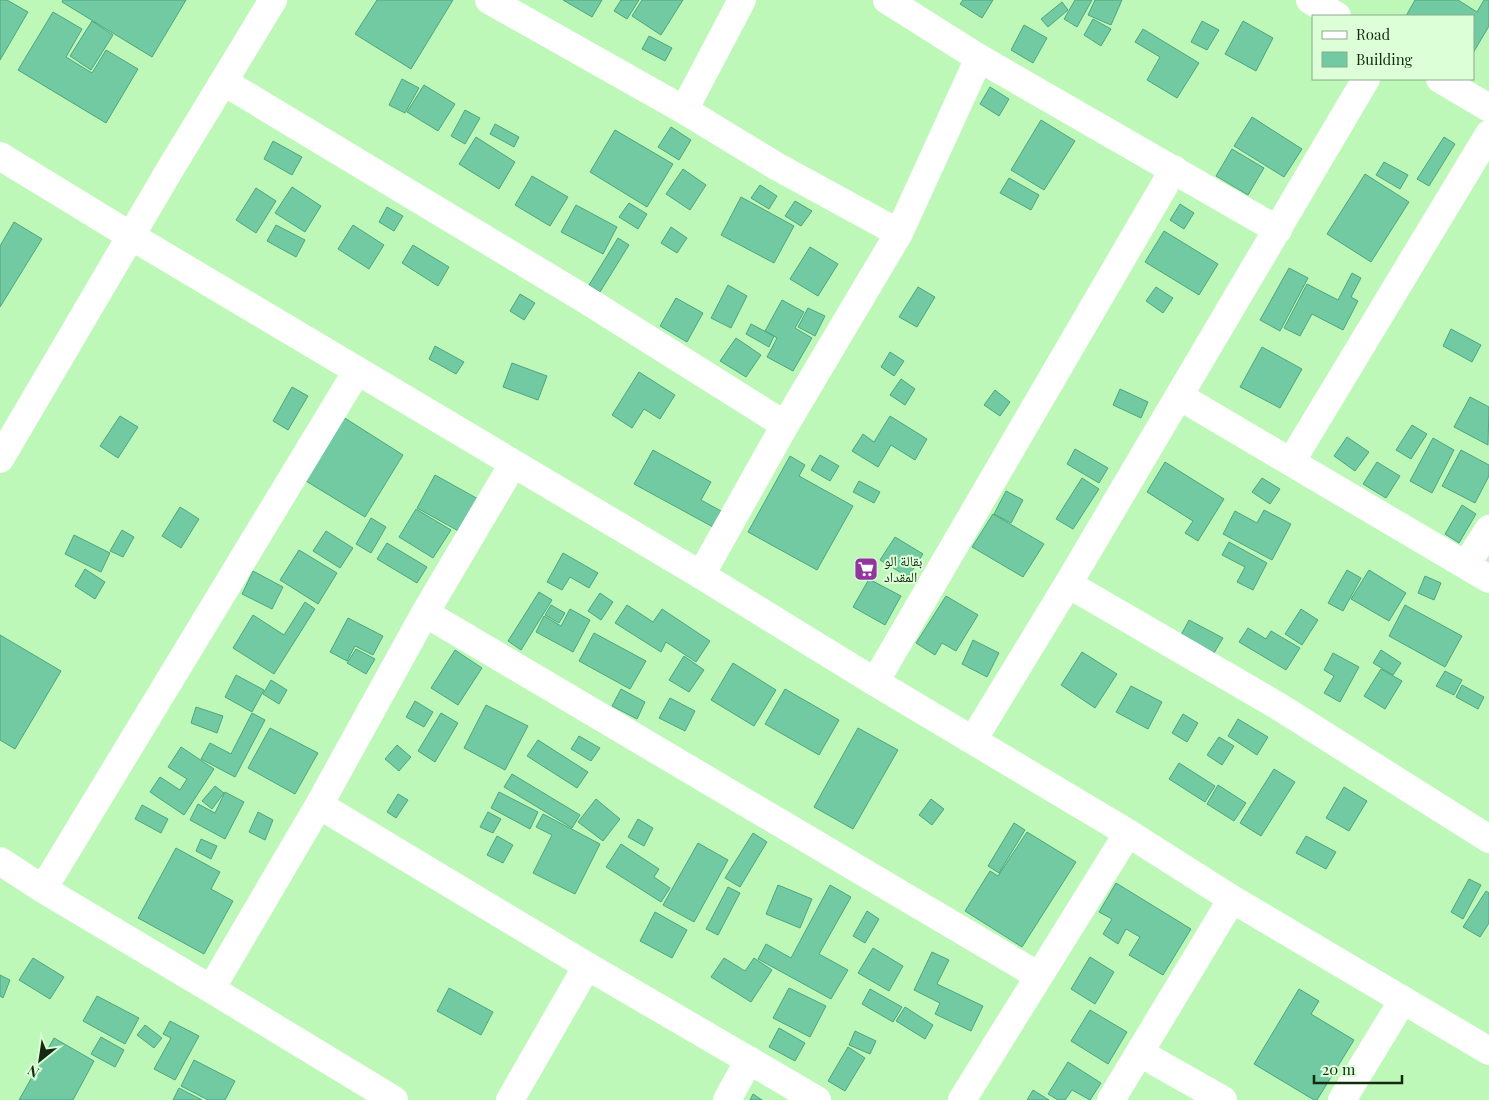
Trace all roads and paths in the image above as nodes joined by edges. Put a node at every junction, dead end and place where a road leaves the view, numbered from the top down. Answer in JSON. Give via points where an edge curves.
{"nodes":[{"id":1,"x":489,"y":0,"type":"edge"},
{"id":2,"x":742,"y":0,"type":"edge"},
{"id":3,"x":887,"y":0,"type":"edge"},
{"id":4,"x":1310,"y":0,"type":"edge"},
{"id":5,"x":265,"y":3,"type":"edge"},
{"id":6,"x":1335,"y":15,"type":"edge"},
{"id":7,"x":979,"y":58,"type":"junction"},
{"id":8,"x":1365,"y":80,"type":"edge"},
{"id":9,"x":1442,"y":80,"type":"edge"},
{"id":10,"x":224,"y":82,"type":"junction"},
{"id":11,"x":1489,"y":108,"type":"edge"},
{"id":12,"x":684,"y":110,"type":"junction"},
{"id":13,"x":1489,"y":134,"type":"edge"},
{"id":14,"x":0,"y":156,"type":"edge"},
{"id":15,"x":1174,"y":169,"type":"junction"},
{"id":16,"x":1278,"y":230,"type":"junction"},
{"id":17,"x":899,"y":233,"type":"junction"},
{"id":18,"x":131,"y":236,"type":"junction"},
{"id":19,"x":357,"y":371,"type":"junction"},
{"id":20,"x":1179,"y":396,"type":"junction"},
{"id":21,"x":785,"y":425,"type":"junction"},
{"id":22,"x":0,"y":460,"type":"edge"},
{"id":23,"x":1291,"y":462,"type":"junction"},
{"id":24,"x":513,"y":464,"type":"junction"},
{"id":25,"x":1489,"y":529,"type":"edge"},
{"id":26,"x":1466,"y":565,"type":"junction"},
{"id":27,"x":701,"y":575,"type":"junction"},
{"id":28,"x":1489,"y":578,"type":"edge"},
{"id":29,"x":1068,"y":584,"type":"junction"},
{"id":30,"x":425,"y":613,"type":"junction"},
{"id":31,"x":875,"y":682,"type":"junction"},
{"id":32,"x":973,"y":740,"type":"junction"},
{"id":33,"x":319,"y":805,"type":"junction"},
{"id":34,"x":1128,"y":833,"type":"junction"},
{"id":35,"x":1489,"y":839,"type":"edge"},
{"id":36,"x":0,"y":861,"type":"edge"},
{"id":37,"x":43,"y":889,"type":"junction"},
{"id":38,"x":1232,"y":899,"type":"junction"},
{"id":39,"x":587,"y":966,"type":"junction"},
{"id":40,"x":1039,"y":976,"type":"junction"},
{"id":41,"x":212,"y":989,"type":"junction"},
{"id":42,"x":1403,"y":1000,"type":"junction"},
{"id":43,"x":1489,"y":1051,"type":"edge"},
{"id":44,"x":1140,"y":1053,"type":"junction"},
{"id":45,"x":749,"y":1060,"type":"junction"},
{"id":46,"x":394,"y":1100,"type":"edge"},
{"id":47,"x":510,"y":1100,"type":"edge"},
{"id":48,"x":727,"y":1100,"type":"edge"},
{"id":49,"x":817,"y":1100,"type":"edge"},
{"id":50,"x":962,"y":1100,"type":"edge"},
{"id":51,"x":1111,"y":1100,"type":"edge"},
{"id":52,"x":1223,"y":1100,"type":"edge"},
{"id":53,"x":1342,"y":1100,"type":"edge"}],
"edges":[{"from":1,"to":12,"type":"main road"},
{"from":2,"to":12,"type":"main road"},
{"from":3,"to":7,"type":"main road"},
{"from":4,"to":6,"type":"main road"},
{"from":5,"to":10,"type":"main road"},
{"from":7,"to":15,"type":"main road"},
{"from":7,"to":17,"type":"main road"},
{"from":8,"to":16,"type":"main road"},
{"from":9,"to":11,"type":"main road"},
{"from":10,"to":18,"type":"main road"},
{"from":10,"to":21,"type":"main road","via":[[583,298]]},
{"from":12,"to":17,"type":"main road","via":[[776,166]]},
{"from":13,"to":23,"type":"main road"},
{"from":14,"to":18,"type":"main road"},
{"from":15,"to":16,"type":"main road"},
{"from":15,"to":31,"type":"main road"},
{"from":16,"to":20,"type":"main road"},
{"from":17,"to":21,"type":"main road"},
{"from":18,"to":19,"type":"main road"},
{"from":18,"to":22,"type":"main road"},
{"from":19,"to":24,"type":"main road"},
{"from":19,"to":37,"type":"main road"},
{"from":20,"to":23,"type":"main road"},
{"from":20,"to":29,"type":"main road"},
{"from":21,"to":27,"type":"main road"},
{"from":23,"to":26,"type":"main road"},
{"from":24,"to":27,"type":"main road"},
{"from":24,"to":30,"type":"main road"},
{"from":25,"to":26,"type":"main road"},
{"from":26,"to":28,"type":"main road"},
{"from":27,"to":31,"type":"main road"},
{"from":29,"to":32,"type":"main road"},
{"from":29,"to":35,"type":"main road","via":[[1278,706]]},
{"from":30,"to":33,"type":"main road"},
{"from":30,"to":40,"type":"main road"},
{"from":31,"to":32,"type":"main road"},
{"from":32,"to":34,"type":"main road"},
{"from":33,"to":39,"type":"main road"},
{"from":33,"to":41,"type":"main road"},
{"from":34,"to":38,"type":"main road"},
{"from":34,"to":40,"type":"main road"},
{"from":36,"to":37,"type":"main road"},
{"from":37,"to":41,"type":"main road"},
{"from":38,"to":42,"type":"main road"},
{"from":38,"to":44,"type":"main road"},
{"from":39,"to":45,"type":"main road"},
{"from":39,"to":47,"type":"main road"},
{"from":40,"to":50,"type":"main road"},
{"from":41,"to":46,"type":"main road"},
{"from":42,"to":43,"type":"main road"},
{"from":42,"to":53,"type":"main road"},
{"from":44,"to":51,"type":"main road"},
{"from":44,"to":52,"type":"main road"},
{"from":45,"to":48,"type":"main road"},
{"from":45,"to":49,"type":"main road"}]}
